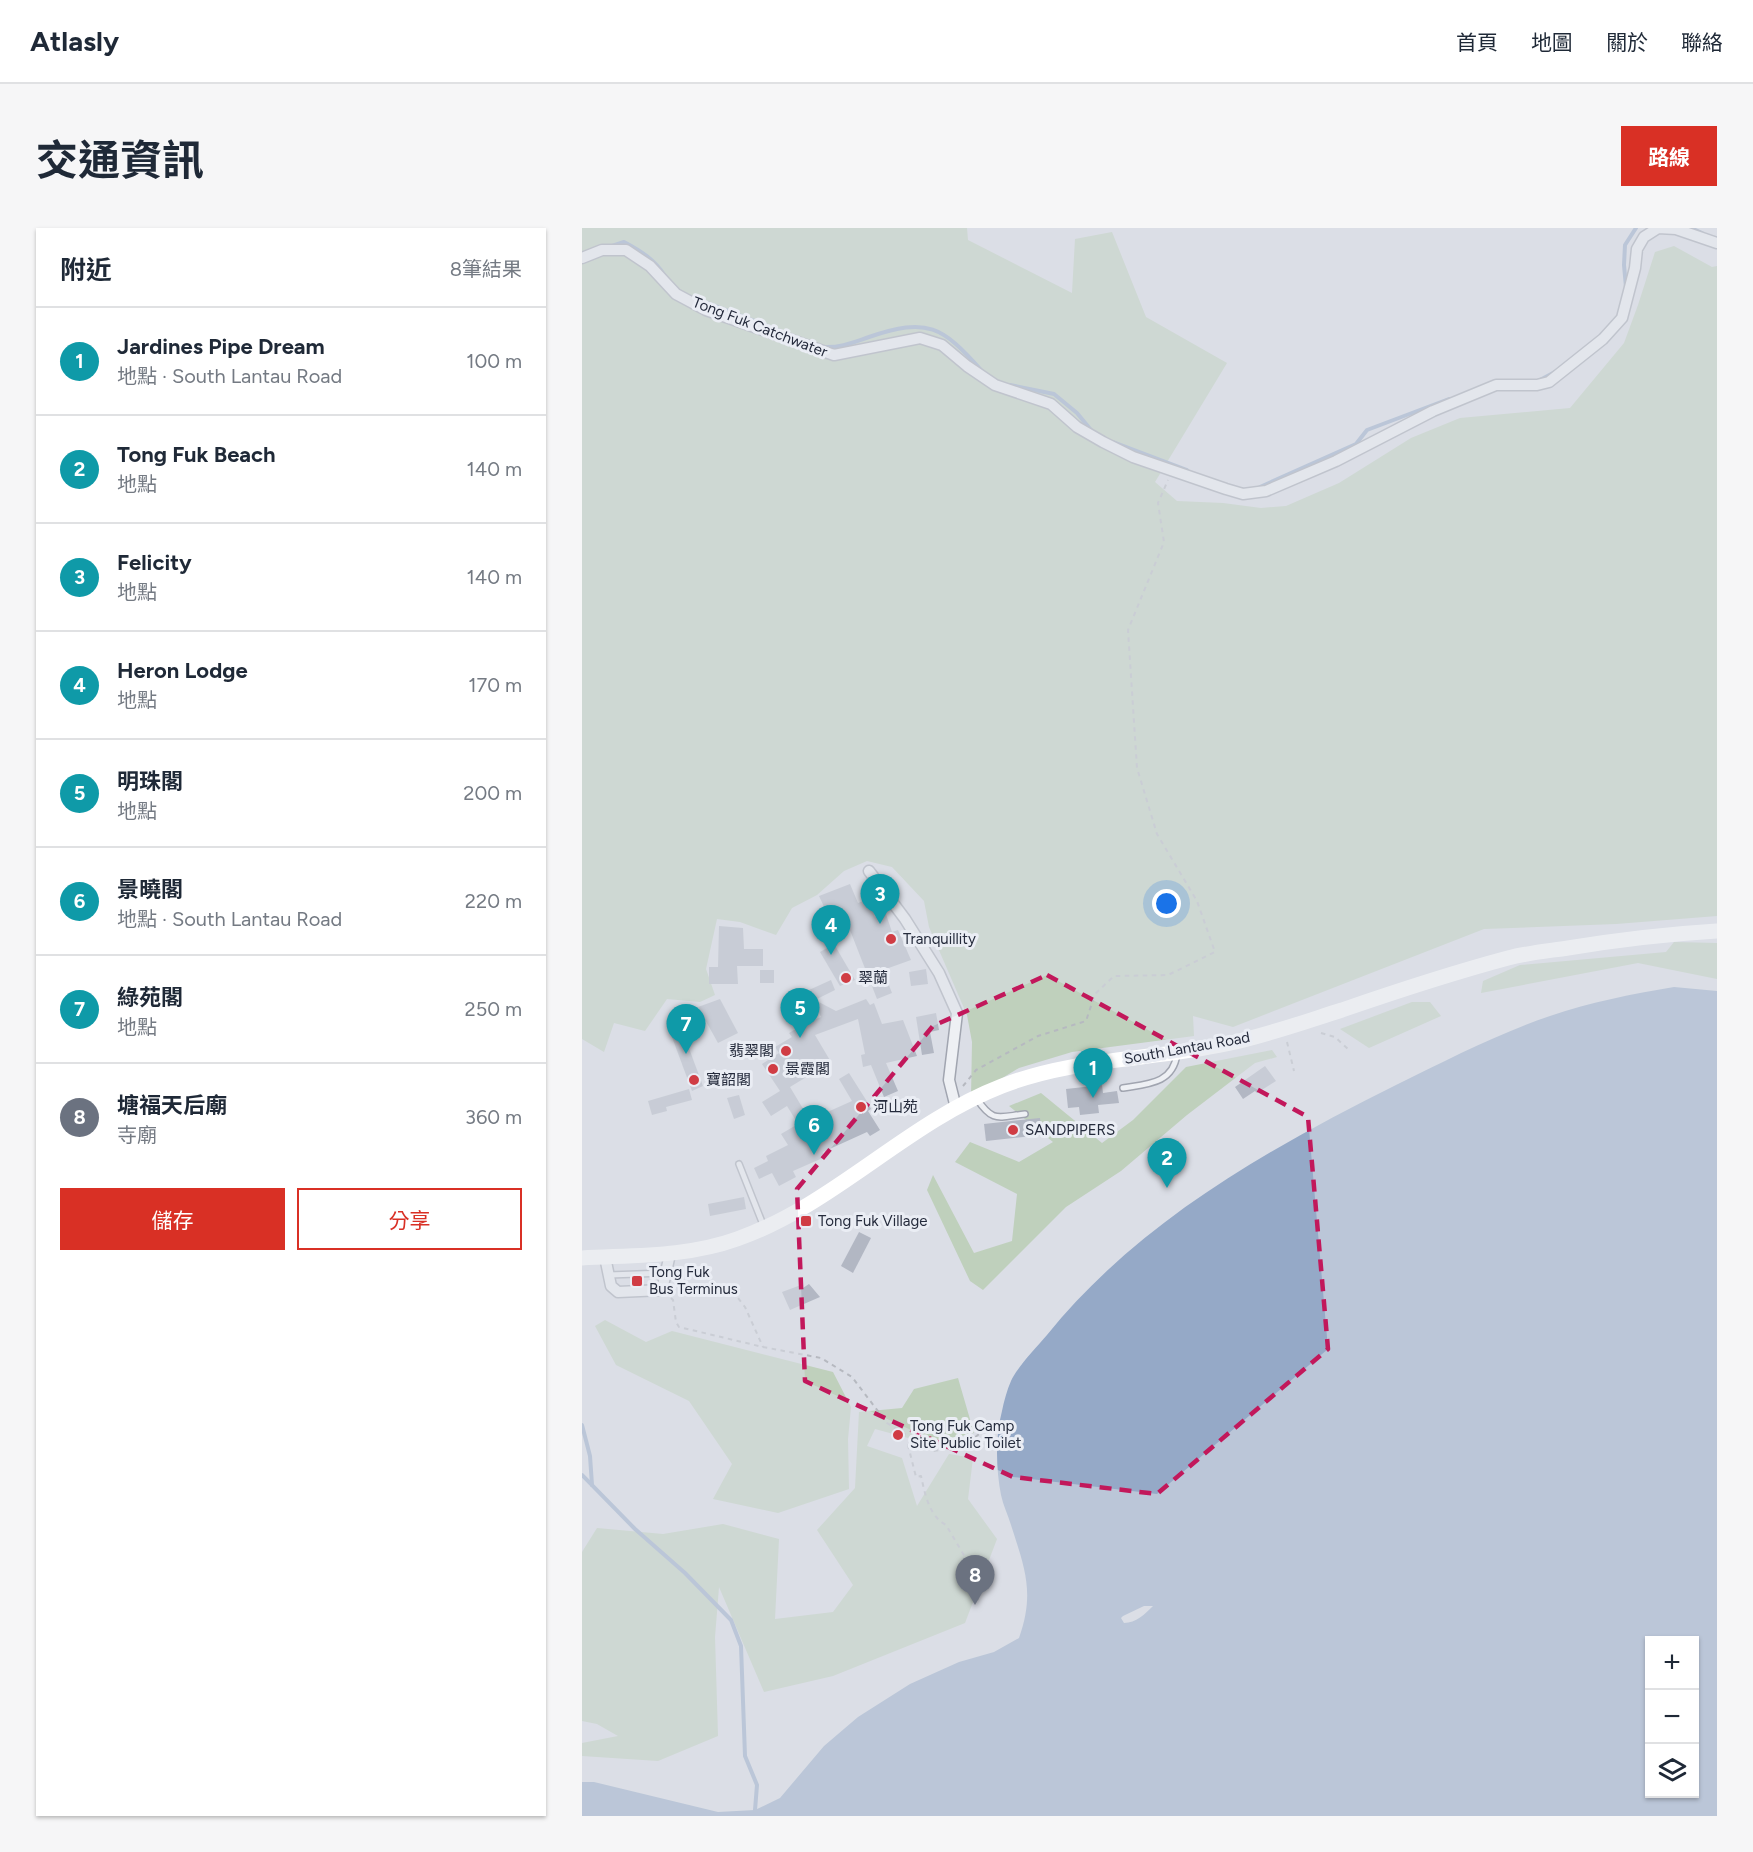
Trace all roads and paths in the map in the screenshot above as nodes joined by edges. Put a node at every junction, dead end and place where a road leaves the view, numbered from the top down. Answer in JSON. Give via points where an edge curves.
{"nodes":[{"id":1,"x":1717,"y":243,"type":"edge"},
{"id":2,"x":582,"y":258,"type":"edge"},
{"id":3,"x":1172,"y":469,"type":"junction"},
{"id":4,"x":869,"y":871,"type":"dead end"},
{"id":5,"x":1717,"y":932,"type":"edge"},
{"id":6,"x":1317,"y":1031,"type":"dead end"},
{"id":7,"x":1286,"y":1036,"type":"dead end"},
{"id":8,"x":1349,"y":1050,"type":"dead end"},
{"id":9,"x":1177,"y":1053,"type":"junction"},
{"id":10,"x":1294,"y":1071,"type":"dead end"},
{"id":11,"x":1123,"y":1088,"type":"dead end"},
{"id":12,"x":976,"y":1097,"type":"junction"},
{"id":13,"x":955,"y":1104,"type":"junction"},
{"id":14,"x":1025,"y":1114,"type":"dead end"},
{"id":15,"x":739,"y":1164,"type":"dead end"},
{"id":16,"x":764,"y":1228,"type":"junction"},
{"id":17,"x":670,"y":1254,"type":"junction"},
{"id":18,"x":606,"y":1257,"type":"junction"},
{"id":19,"x":582,"y":1258,"type":"edge"},
{"id":20,"x":667,"y":1273,"type":"junction"},
{"id":21,"x":608,"y":1275,"type":"junction"},
{"id":22,"x":727,"y":1284,"type":"dead end"},
{"id":23,"x":662,"y":1290,"type":"junction"},
{"id":24,"x":763,"y":1347,"type":"junction"},
{"id":25,"x":979,"y":1434,"type":"dead end"},
{"id":26,"x":911,"y":1438,"type":"junction"},
{"id":27,"x":978,"y":1600,"type":"dead end"}],
"edges":[{"from":1,"to":3,"type":"street","via":[[1676,229],[1658,228],[1644,237],[1637,249],[1622,318],[1603,339],[1549,382],[1496,385],[1266,491],[1243,494]]},
{"from":2,"to":3,"type":"street","name":"Tong Fuk Catchwater","via":[[602,250],[626,250],[650,266],[676,294],[706,310],[834,355],[920,338],[942,345],[995,385],[1052,404],[1103,442]]},
{"from":3,"to":13,"type":"path","via":[[1158,503],[1164,542],[1128,630],[1137,768],[1157,834],[1197,901],[1215,952],[1168,975],[1114,976],[1095,994],[1086,1021],[1038,1036],[976,1070]]},
{"from":4,"to":13,"type":"street","via":[[933,964],[957,1013],[949,1080]]},
{"from":5,"to":9,"type":"main road","name":"South Lantau Road","via":[[1636,938],[1512,957],[1285,1028]]},
{"from":6,"to":8,"type":"path","via":[[1335,1037]]},
{"from":7,"to":10,"type":"path"},
{"from":9,"to":11,"type":"lane","via":[[1176,1065],[1162,1080]]},
{"from":9,"to":12,"type":"main road","name":"South Lantau Road","via":[[1040,1075]]},
{"from":12,"to":13,"type":"main road","name":"South Lantau Road"},
{"from":12,"to":14,"type":"lane","via":[[987,1114],[995,1117]]},
{"from":13,"to":16,"type":"main road","name":"South Lantau Road","via":[[812,1202]]},
{"from":15,"to":16,"type":"lane"},
{"from":16,"to":17,"type":"main road","name":"South Lantau Road","via":[[714,1246]]},
{"from":17,"to":18,"type":"main road","name":"South Lantau Road"},
{"from":17,"to":20,"type":"street"},
{"from":18,"to":19,"type":"main road","name":"South Lantau Road"},
{"from":18,"to":21,"type":"street"},
{"from":20,"to":21,"type":"lane"},
{"from":20,"to":23,"type":"street"},
{"from":21,"to":23,"type":"street","via":[[618,1292]]},
{"from":22,"to":24,"type":"path","via":[[745,1306]]},
{"from":23,"to":24,"type":"path","via":[[673,1300],[679,1328]]},
{"from":24,"to":26,"type":"path","via":[[821,1358],[852,1377],[887,1423]]},
{"from":25,"to":26,"type":"path","via":[[966,1445],[934,1451],[924,1449]]},
{"from":26,"to":27,"type":"path","via":[[908,1445],[916,1477],[921,1476],[934,1514],[946,1525],[984,1589],[977,1595]]}]}
